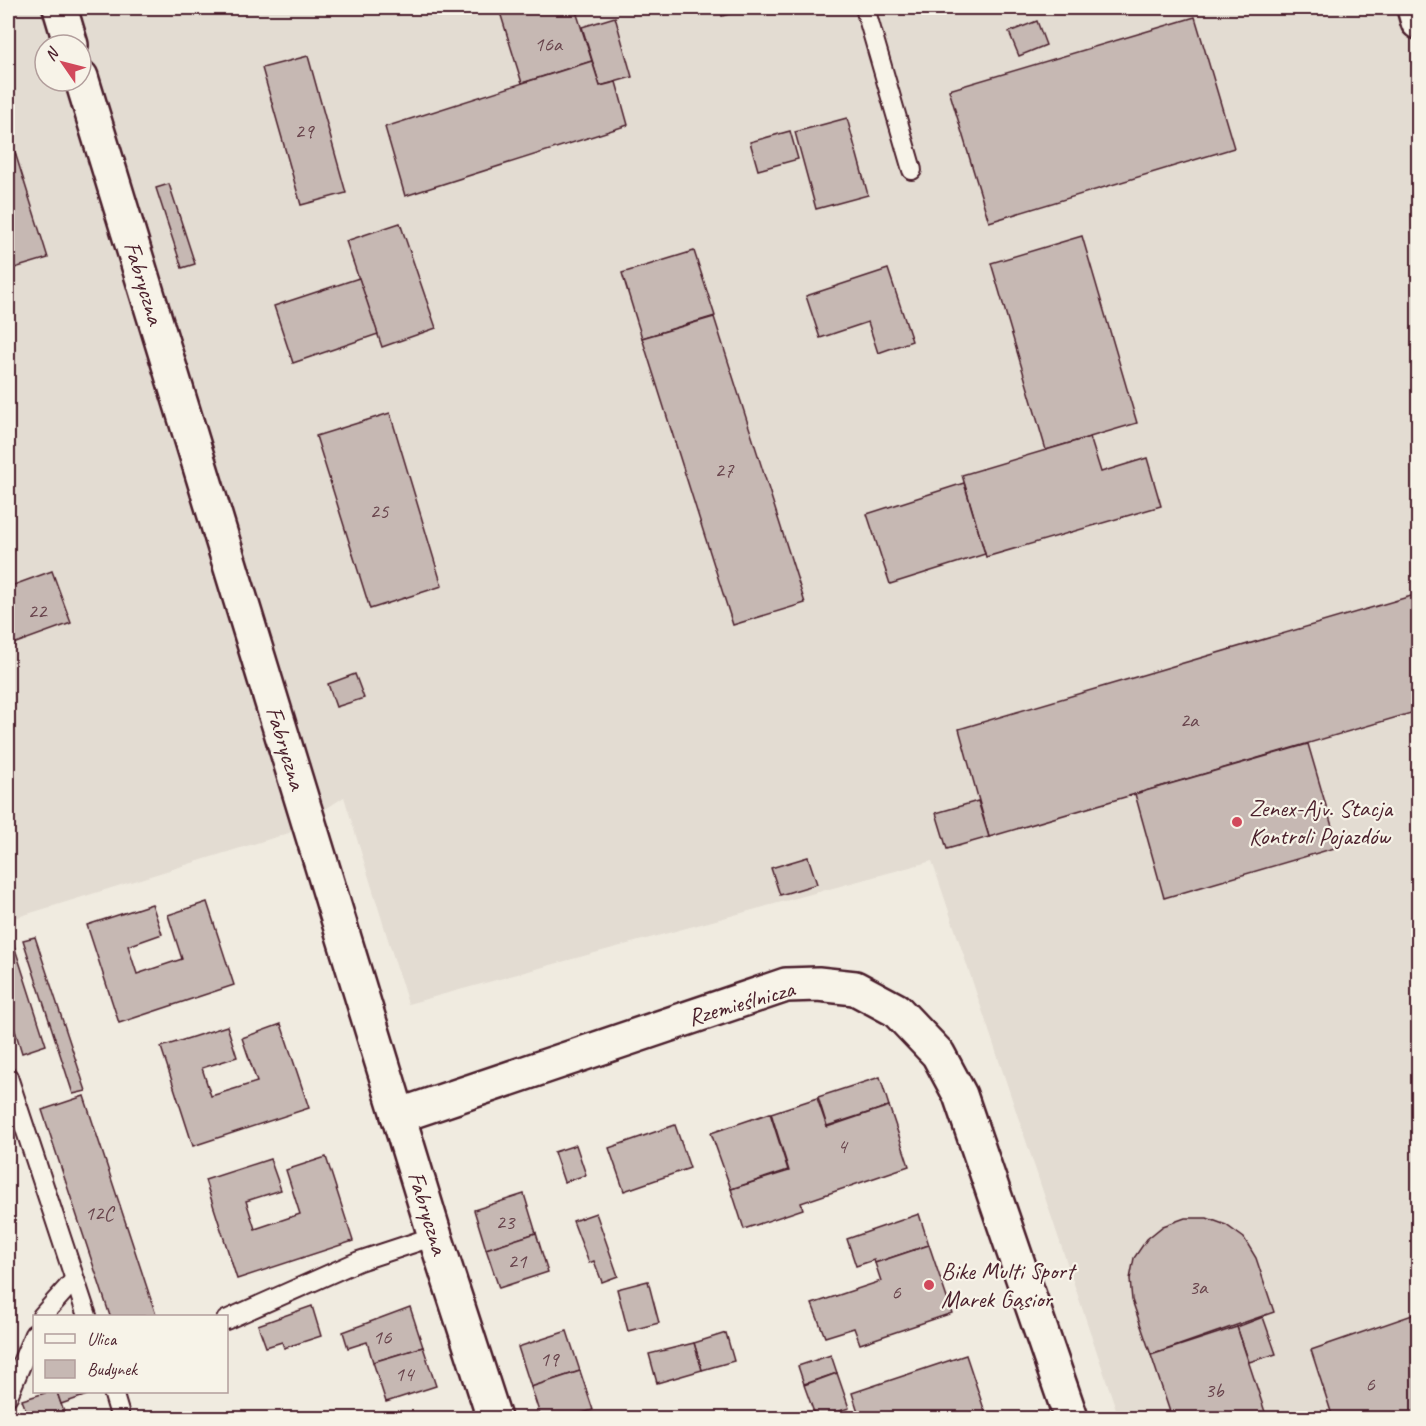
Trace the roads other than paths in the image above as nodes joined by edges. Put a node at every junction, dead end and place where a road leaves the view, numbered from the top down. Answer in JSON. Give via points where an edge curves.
{"nodes":[{"id":1,"x":60,"y":8,"type":"edge"},
{"id":2,"x":865,"y":8,"type":"edge"},
{"id":3,"x":1414,"y":8,"type":"edge"},
{"id":4,"x":1419,"y":22,"type":"edge"},
{"id":5,"x":67,"y":33,"type":"edge"},
{"id":6,"x":86,"y":93,"type":"edge"},
{"id":7,"x":912,"y":170,"type":"dead end"},
{"id":8,"x":8,"y":1077,"type":"edge"},
{"id":9,"x":398,"y":1116,"type":"junction"},
{"id":10,"x":435,"y":1236,"type":"junction"},
{"id":11,"x":74,"y":1280,"type":"junction"},
{"id":12,"x":44,"y":1315,"type":"edge"},
{"id":13,"x":86,"y":1315,"type":"edge"},
{"id":14,"x":228,"y":1319,"type":"edge"},
{"id":15,"x":33,"y":1336,"type":"edge"},
{"id":16,"x":113,"y":1393,"type":"edge"},
{"id":17,"x":8,"y":1396,"type":"edge"},
{"id":18,"x":119,"y":1419,"type":"edge"},
{"id":19,"x":494,"y":1419,"type":"edge"},
{"id":20,"x":1071,"y":1419,"type":"edge"}],
"edges":[{"from":1,"to":5,"type":"street"},
{"from":2,"to":7,"type":"lane"},
{"from":3,"to":4,"type":"street"},
{"from":6,"to":9,"type":"street","name":"Fabryczna"},
{"from":8,"to":11,"type":"lane"},
{"from":9,"to":10,"type":"street","name":"Fabryczna"},
{"from":9,"to":20,"type":"street","name":"Rzemieślnicza","via":[[786,985],[855,988],[896,1010],[938,1054],[960,1095]]},
{"from":10,"to":14,"type":"lane","via":[[359,1261]]},
{"from":10,"to":19,"type":"street","name":"Fabryczna"},
{"from":11,"to":12,"type":"lane"},
{"from":11,"to":13,"type":"lane"},
{"from":15,"to":17,"type":"lane"},
{"from":16,"to":18,"type":"lane"}]}
